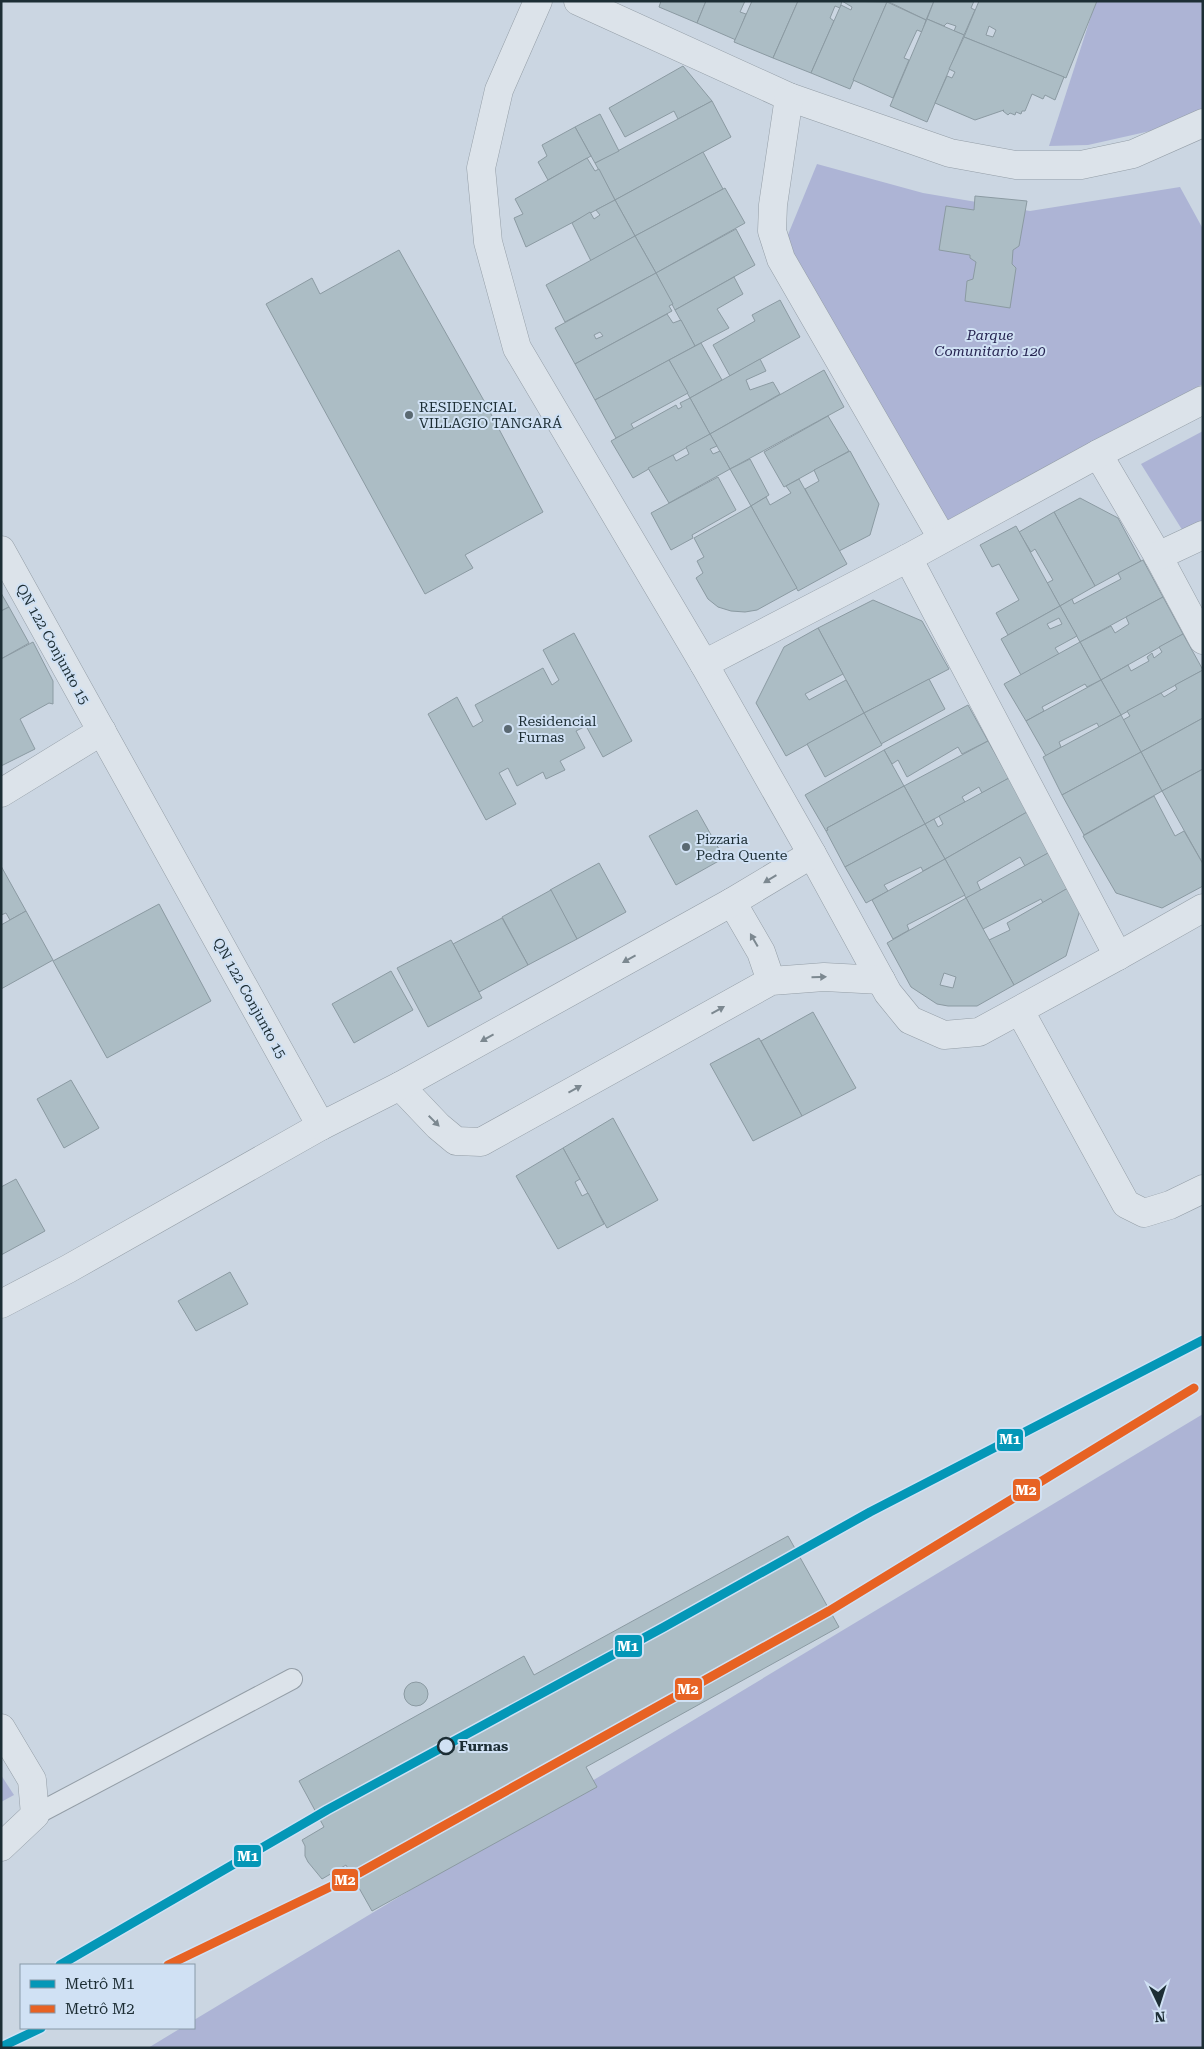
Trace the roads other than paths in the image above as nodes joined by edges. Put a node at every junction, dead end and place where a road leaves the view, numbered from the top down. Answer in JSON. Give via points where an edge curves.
{"nodes":[{"id":1,"x":538,"y":1,"type":"edge"},
{"id":2,"x":578,"y":1,"type":"edge"},
{"id":3,"x":789,"y":97,"type":"junction"},
{"id":4,"x":1203,"y":123,"type":"edge"},
{"id":5,"x":1203,"y":400,"type":"edge"},
{"id":6,"x":1098,"y":454,"type":"junction"},
{"id":7,"x":1203,"y":535,"type":"edge"},
{"id":8,"x":942,"y":538,"type":"junction"},
{"id":9,"x":1,"y":550,"type":"edge"},
{"id":10,"x":1158,"y":556,"type":"junction"},
{"id":11,"x":908,"y":558,"type":"junction"},
{"id":12,"x":1203,"y":640,"type":"edge"},
{"id":13,"x":704,"y":664,"type":"junction"},
{"id":14,"x":102,"y":732,"type":"junction"},
{"id":15,"x":1,"y":793,"type":"edge"},
{"id":16,"x":812,"y":854,"type":"junction"},
{"id":17,"x":732,"y":902,"type":"junction"},
{"id":18,"x":1203,"y":908,"type":"edge"},
{"id":19,"x":1118,"y":956,"type":"junction"},
{"id":20,"x":771,"y":980,"type":"junction"},
{"id":21,"x":881,"y":980,"type":"junction"},
{"id":22,"x":1020,"y":1011,"type":"junction"},
{"id":23,"x":400,"y":1086,"type":"junction"},
{"id":24,"x":321,"y":1126,"type":"junction"},
{"id":25,"x":1203,"y":1189,"type":"edge"},
{"id":26,"x":1,"y":1304,"type":"edge"},
{"id":27,"x":292,"y":1679,"type":"dead end"},
{"id":28,"x":1,"y":1728,"type":"edge"},
{"id":29,"x":35,"y":1815,"type":"junction"},
{"id":30,"x":1,"y":1847,"type":"edge"}],
"edges":[{"from":1,"to":13,"type":"street","via":[[499,90],[481,168],[488,242],[517,348]]},
{"from":2,"to":3,"type":"street"},
{"from":3,"to":4,"type":"street","via":[[950,153],[1016,165],[1082,165],[1133,154]]},
{"from":3,"to":8,"type":"street","via":[[773,205],[772,231],[781,259]]},
{"from":5,"to":6,"type":"street"},
{"from":6,"to":8,"type":"street"},
{"from":6,"to":10,"type":"street"},
{"from":7,"to":10,"type":"street"},
{"from":8,"to":11,"type":"street"},
{"from":9,"to":14,"type":"street","name":"QN 122 Conjunto 15"},
{"from":10,"to":12,"type":"street"},
{"from":11,"to":13,"type":"street"},
{"from":11,"to":19,"type":"street"},
{"from":13,"to":16,"type":"street"},
{"from":14,"to":15,"type":"street"},
{"from":14,"to":24,"type":"street","name":"QN 122 Conjunto 15"},
{"from":16,"to":17,"type":"street","one_way":true},
{"from":16,"to":21,"type":"street"},
{"from":20,"to":17,"type":"street","one_way":true,"via":[[761,952]]},
{"from":17,"to":23,"type":"street","one_way":true},
{"from":18,"to":19,"type":"street"},
{"from":19,"to":22,"type":"street"},
{"from":20,"to":21,"type":"street","one_way":true,"via":[[824,977]]},
{"from":23,"to":20,"type":"street","one_way":true,"via":[[456,1141],[481,1142]]},
{"from":21,"to":22,"type":"street","via":[[910,1020],[944,1034],[979,1032]]},
{"from":22,"to":25,"type":"street","via":[[1126,1204],[1144,1213]]},
{"from":23,"to":24,"type":"street"},
{"from":24,"to":26,"type":"street"},
{"from":27,"to":29,"type":"lane"},
{"from":28,"to":29,"type":"street","via":[[32,1780]]},
{"from":29,"to":30,"type":"street"}]}
